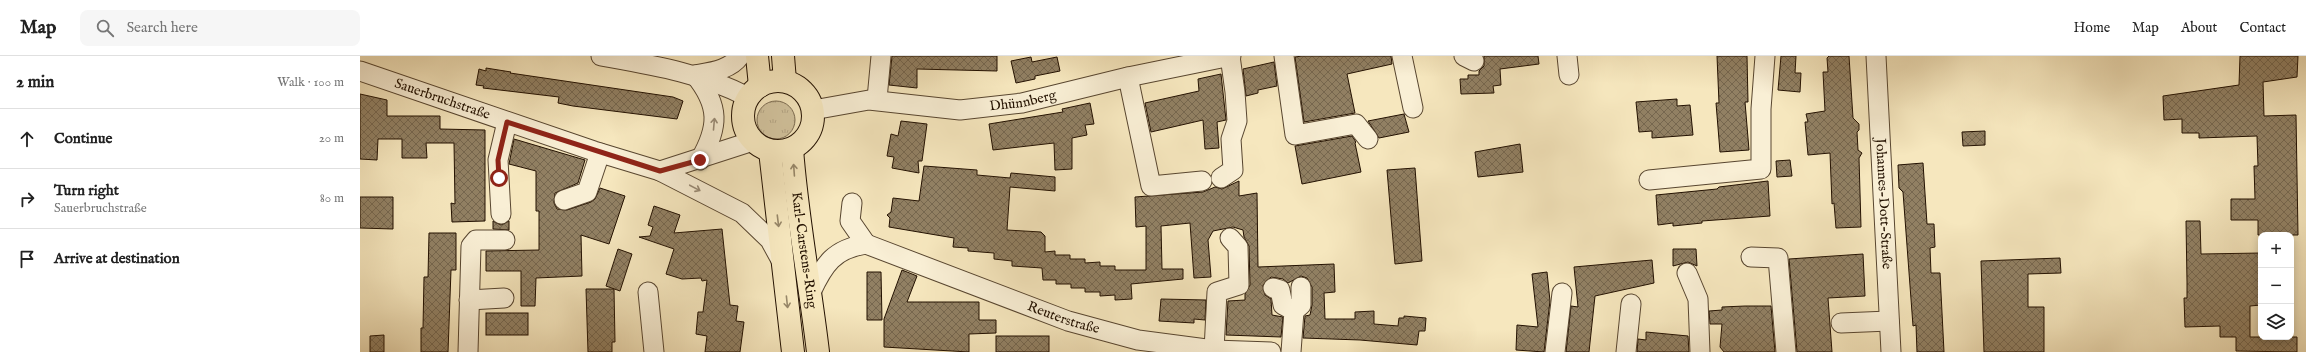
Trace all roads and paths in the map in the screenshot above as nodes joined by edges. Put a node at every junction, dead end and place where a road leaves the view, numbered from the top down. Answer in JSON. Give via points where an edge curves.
{"nodes":[{"id":1,"x":601,"y":56,"type":"edge"},
{"id":2,"x":740,"y":56,"type":"edge"},
{"id":3,"x":757,"y":56,"type":"edge"},
{"id":4,"x":782,"y":56,"type":"edge"},
{"id":5,"x":881,"y":56,"type":"edge"},
{"id":6,"x":1230,"y":56,"type":"edge"},
{"id":7,"x":1284,"y":56,"type":"edge"},
{"id":8,"x":1402,"y":56,"type":"edge"},
{"id":9,"x":1567,"y":56,"type":"edge"},
{"id":10,"x":1766,"y":56,"type":"edge"},
{"id":11,"x":1876,"y":56,"type":"edge"},
{"id":12,"x":1177,"y":61,"type":"edge"},
{"id":13,"x":360,"y":71,"type":"edge"},
{"id":14,"x":695,"y":75,"type":"junction"},
{"id":15,"x":1569,"y":75,"type":"dead end"},
{"id":16,"x":1128,"y":77,"type":"junction"},
{"id":17,"x":785,"y":81,"type":"junction"},
{"id":18,"x":754,"y":91,"type":"junction"},
{"id":19,"x":877,"y":99,"type":"junction"},
{"id":20,"x":1413,"y":108,"type":"dead end"},
{"id":21,"x":813,"y":110,"type":"junction"},
{"id":22,"x":507,"y":122,"type":"junction"},
{"id":23,"x":1368,"y":139,"type":"dead end"},
{"id":24,"x":762,"y":146,"type":"junction"},
{"id":25,"x":792,"y":149,"type":"junction"},
{"id":26,"x":600,"y":153,"type":"junction"},
{"id":27,"x":700,"y":160,"type":"junction"},
{"id":28,"x":660,"y":171,"type":"junction"},
{"id":29,"x":1221,"y":178,"type":"dead end"},
{"id":30,"x":1202,"y":180,"type":"dead end"},
{"id":31,"x":1649,"y":180,"type":"dead end"},
{"id":32,"x":564,"y":200,"type":"dead end"},
{"id":33,"x":852,"y":203,"type":"dead end"},
{"id":34,"x":501,"y":214,"type":"dead end"},
{"id":35,"x":1230,"y":238,"type":"dead end"},
{"id":36,"x":505,"y":240,"type":"dead end"},
{"id":37,"x":866,"y":244,"type":"junction"},
{"id":38,"x":1751,"y":257,"type":"dead end"},
{"id":39,"x":783,"y":263,"type":"junction"},
{"id":40,"x":1687,"y":274,"type":"dead end"},
{"id":41,"x":1301,"y":287,"type":"dead end"},
{"id":42,"x":1273,"y":288,"type":"dead end"},
{"id":43,"x":648,"y":292,"type":"dead end"},
{"id":44,"x":811,"y":292,"type":"junction"},
{"id":45,"x":1562,"y":293,"type":"dead end"},
{"id":46,"x":504,"y":298,"type":"dead end"},
{"id":47,"x":469,"y":300,"type":"junction"},
{"id":48,"x":1631,"y":304,"type":"dead end"},
{"id":49,"x":1294,"y":311,"type":"junction"},
{"id":50,"x":1889,"y":321,"type":"junction"},
{"id":51,"x":1841,"y":323,"type":"dead end"},
{"id":52,"x":1214,"y":350,"type":"junction"},
{"id":53,"x":1242,"y":351,"type":"edge"},
{"id":54,"x":468,"y":352,"type":"edge"},
{"id":55,"x":654,"y":352,"type":"edge"},
{"id":56,"x":793,"y":352,"type":"edge"},
{"id":57,"x":818,"y":352,"type":"edge"},
{"id":58,"x":1271,"y":352,"type":"edge"},
{"id":59,"x":1291,"y":352,"type":"edge"},
{"id":60,"x":1555,"y":352,"type":"edge"},
{"id":61,"x":1626,"y":352,"type":"edge"},
{"id":62,"x":1700,"y":352,"type":"edge"},
{"id":63,"x":1786,"y":352,"type":"edge"},
{"id":64,"x":1891,"y":352,"type":"edge"}],
"edges":[{"from":1,"to":14,"type":"street"},
{"from":2,"to":14,"type":"street","via":[[736,62],[723,69]]},
{"from":3,"to":18,"type":"main road"},
{"from":4,"to":17,"type":"main road"},
{"from":5,"to":19,"type":"street"},
{"from":6,"to":12,"type":"street","name":"Dhünnberg"},
{"from":6,"to":29,"type":"street","via":[[1236,92],[1237,121],[1231,139],[1233,170]]},
{"from":7,"to":23,"type":"street","via":[[1295,135],[1356,124]]},
{"from":8,"to":20,"type":"street"},
{"from":9,"to":15,"type":"street"},
{"from":10,"to":31,"type":"street","via":[[1761,109],[1762,169]]},
{"from":11,"to":50,"type":"street","name":"Johannes-Dott-Straße"},
{"from":12,"to":16,"type":"street","name":"Dhünnberg"},
{"from":13,"to":22,"type":"street","name":"Sauerbruchstraße"},
{"from":14,"to":18,"type":"street"},
{"from":27,"to":14,"type":"street","one_way":true,"via":[[714,130],[715,115],[712,101]]},
{"from":16,"to":19,"type":"street","name":"Dhünnberg","via":[[1022,103],[960,110]]},
{"from":16,"to":30,"type":"street","via":[[1151,186]]},
{"from":17,"to":18,"type":"main road","via":[[772,81]]},
{"from":17,"to":21,"type":"main road","via":[[798,87],[808,97]]},
{"from":18,"to":24,"type":"main road","via":[[743,112],[744,128]]},
{"from":19,"to":21,"type":"street","name":"Dhünnberg"},
{"from":21,"to":25,"type":"main road","via":[[812,126],[805,140]]},
{"from":22,"to":26,"type":"street","name":"Sauerbruchstraße"},
{"from":22,"to":34,"type":"street","via":[[498,160]]},
{"from":24,"to":25,"type":"main road","via":[[781,152]]},
{"from":24,"to":27,"type":"street"},
{"from":24,"to":39,"type":"main road","name":"Karl-Carstens-Ring","one_way":true},
{"from":44,"to":25,"type":"main road","name":"Karl-Carstens-Ring","one_way":true,"via":[[794,180]]},
{"from":26,"to":28,"type":"street","name":"Sauerbruchstraße"},
{"from":26,"to":32,"type":"street","via":[[587,192]]},
{"from":27,"to":28,"type":"street"},
{"from":28,"to":39,"type":"street","name":"Sauerbruchstraße","one_way":true,"via":[[742,213],[770,240]]},
{"from":33,"to":37,"type":"street","via":[[850,221]]},
{"from":35,"to":52,"type":"street","via":[[1238,247],[1239,285],[1217,292]]},
{"from":36,"to":47,"type":"street","via":[[476,240],[470,246]]},
{"from":37,"to":44,"type":"street","via":[[848,247],[829,260]]},
{"from":37,"to":52,"type":"street","name":"Reuterstraße","via":[[1068,321],[1138,340]]},
{"from":38,"to":63,"type":"street","via":[[1778,258]]},
{"from":39,"to":56,"type":"main road","name":"Karl-Carstens-Ring","one_way":true},
{"from":40,"to":62,"type":"street","via":[[1698,299]]},
{"from":41,"to":49,"type":"street","via":[[1301,305]]},
{"from":42,"to":49,"type":"street","via":[[1280,290],[1283,305]]},
{"from":43,"to":55,"type":"street"},
{"from":44,"to":57,"type":"main road","name":"Karl-Carstens-Ring"},
{"from":45,"to":60,"type":"street"},
{"from":46,"to":47,"type":"street"},
{"from":47,"to":54,"type":"street"},
{"from":48,"to":61,"type":"street"},
{"from":49,"to":59,"type":"street"},
{"from":50,"to":51,"type":"street"},
{"from":50,"to":64,"type":"street","name":"Johannes-Dott-Straße"},
{"from":52,"to":53,"type":"street","name":"Reuterstraße"},
{"from":53,"to":58,"type":"street","name":"Reuterstraße"}]}
